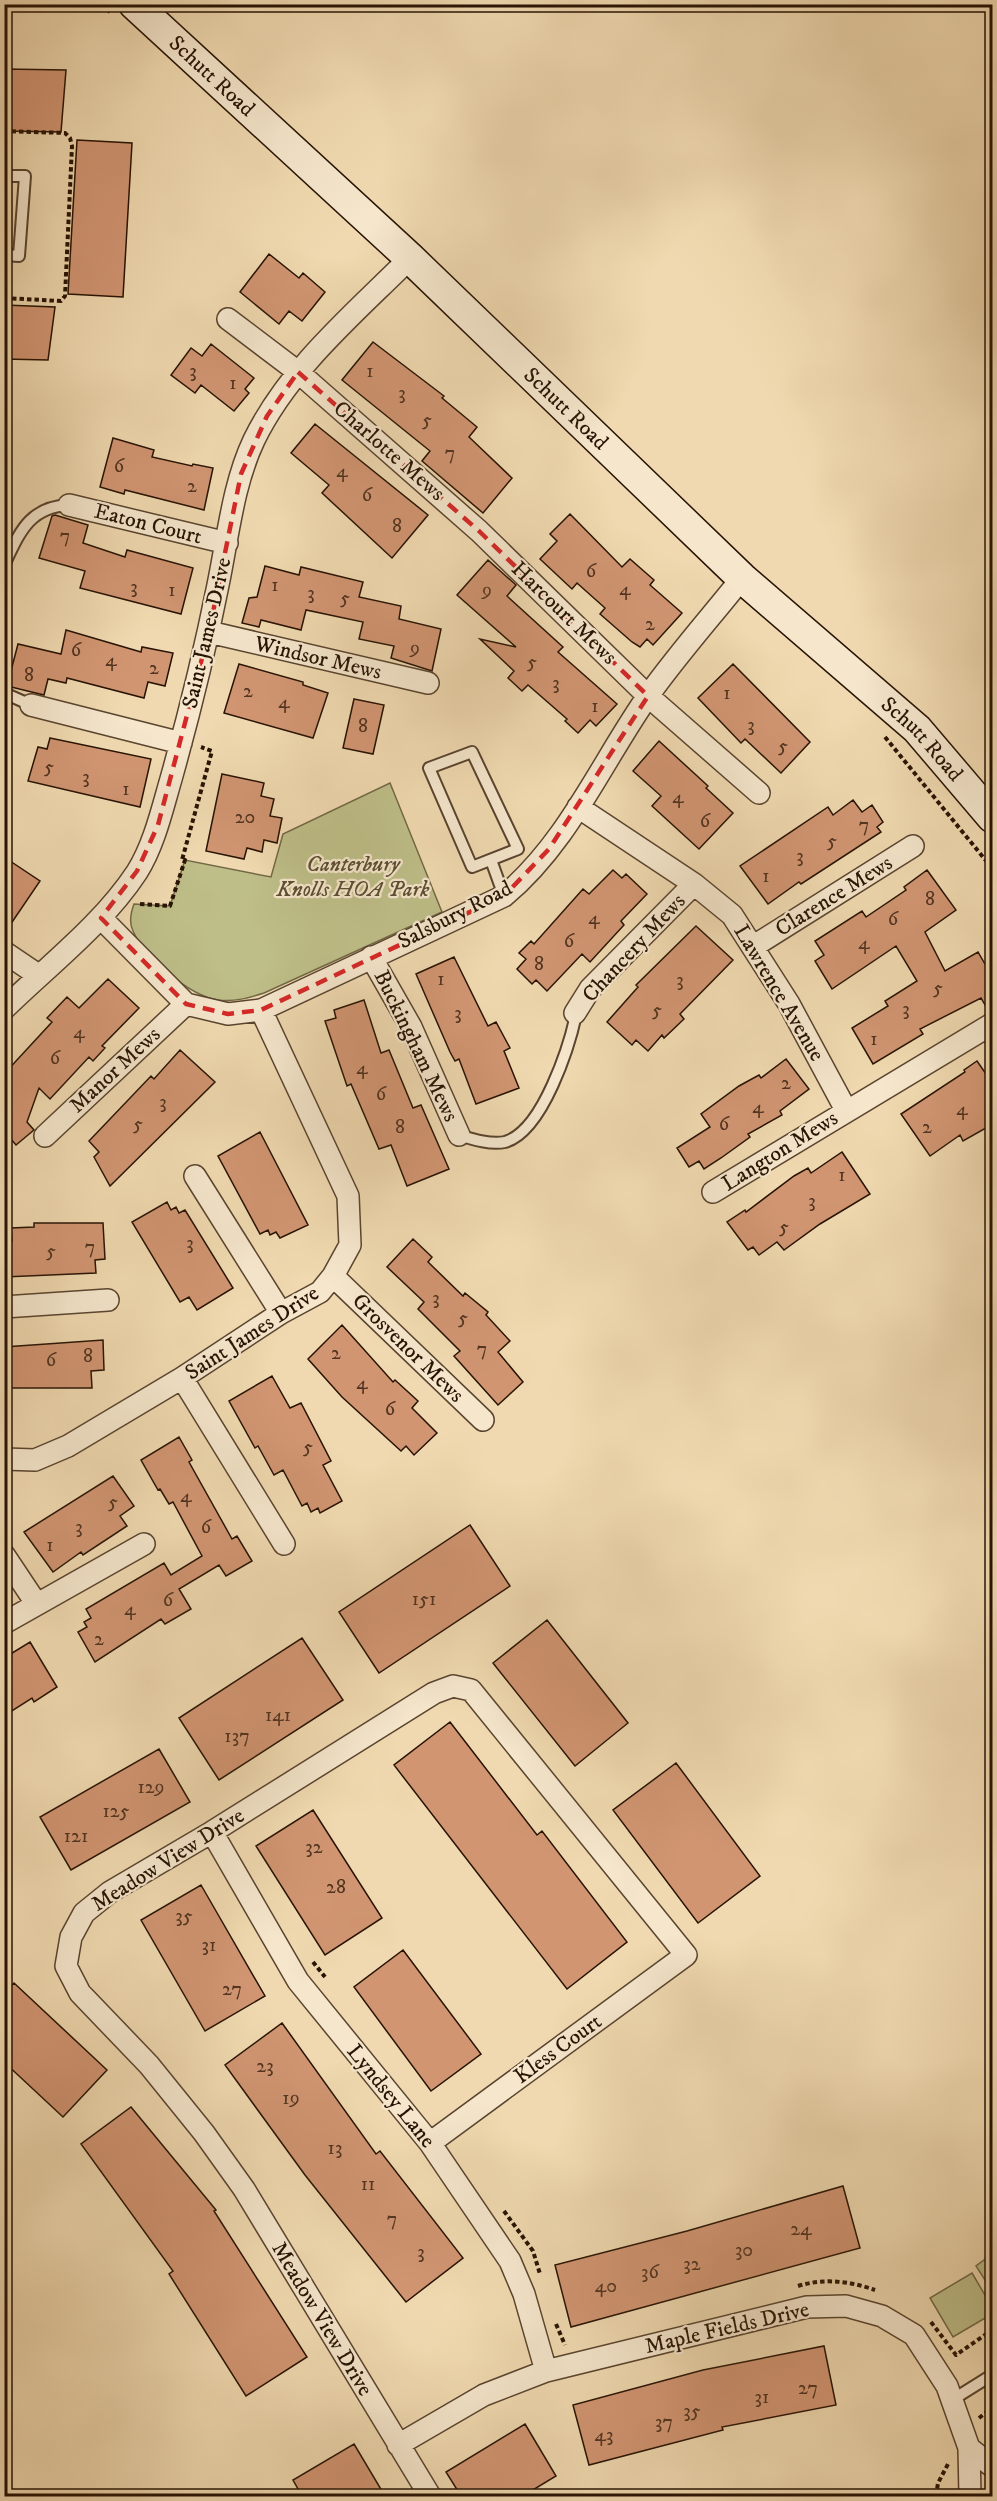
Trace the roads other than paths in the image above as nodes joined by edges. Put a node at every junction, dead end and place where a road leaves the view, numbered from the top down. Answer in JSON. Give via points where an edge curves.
{"nodes":[{"id":1,"x":134,"y":4,"type":"edge"},
{"id":2,"x":4,"y":176,"type":"edge"},
{"id":3,"x":4,"y":255,"type":"edge"},
{"id":4,"x":410,"y":258,"type":"junction"},
{"id":5,"x":228,"y":319,"type":"dead end"},
{"id":6,"x":298,"y":372,"type":"junction"},
{"id":7,"x":69,"y":505,"type":"joint"},
{"id":8,"x":479,"y":531,"type":"joint"},
{"id":9,"x":227,"y":543,"type":"junction"},
{"id":10,"x":4,"y":565,"type":"edge"},
{"id":11,"x":742,"y":578,"type":"junction"},
{"id":12,"x":209,"y":632,"type":"junction"},
{"id":13,"x":428,"y":683,"type":"dead end"},
{"id":14,"x":4,"y":693,"type":"edge"},
{"id":15,"x":648,"y":696,"type":"junction"},
{"id":16,"x":31,"y":705,"type":"joint"},
{"id":17,"x":187,"y":744,"type":"junction"},
{"id":18,"x":759,"y":793,"type":"dead end"},
{"id":19,"x":578,"y":807,"type":"junction"},
{"id":20,"x":993,"y":817,"type":"edge"},
{"id":21,"x":913,"y":846,"type":"dead end"},
{"id":22,"x":491,"y":860,"type":"junction"},
{"id":23,"x":694,"y":884,"type":"junction"},
{"id":24,"x":504,"y":896,"type":"junction"},
{"id":25,"x":100,"y":918,"type":"junction"},
{"id":26,"x":754,"y":946,"type":"junction"},
{"id":27,"x":4,"y":952,"type":"edge"},
{"id":28,"x":371,"y":957,"type":"junction"},
{"id":29,"x":38,"y":975,"type":"junction"},
{"id":30,"x":186,"y":1004,"type":"junction"},
{"id":31,"x":4,"y":1009,"type":"edge"},
{"id":32,"x":261,"y":1010,"type":"junction"},
{"id":33,"x":576,"y":1011,"type":"joint"},
{"id":34,"x":993,"y":1024,"type":"edge"},
{"id":35,"x":846,"y":1110,"type":"junction"},
{"id":36,"x":459,"y":1135,"type":"joint"},
{"id":37,"x":45,"y":1136,"type":"dead end"},
{"id":38,"x":195,"y":1176,"type":"dead end"},
{"id":39,"x":713,"y":1192,"type":"dead end"},
{"id":40,"x":333,"y":1276,"type":"junction"},
{"id":41,"x":108,"y":1300,"type":"dead end"},
{"id":42,"x":4,"y":1307,"type":"edge"},
{"id":43,"x":281,"y":1313,"type":"junction"},
{"id":44,"x":182,"y":1378,"type":"junction"},
{"id":45,"x":483,"y":1420,"type":"dead end"},
{"id":46,"x":4,"y":1459,"type":"edge"},
{"id":47,"x":144,"y":1544,"type":"dead end"},
{"id":48,"x":285,"y":1544,"type":"dead end"},
{"id":49,"x":4,"y":1555,"type":"edge"},
{"id":50,"x":36,"y":1603,"type":"junction"},
{"id":51,"x":4,"y":1623,"type":"edge"},
{"id":52,"x":212,"y":1832,"type":"junction"},
{"id":53,"x":686,"y":1955,"type":"joint"},
{"id":54,"x":430,"y":2143,"type":"junction"},
{"id":55,"x":546,"y":2371,"type":"junction"},
{"id":56,"x":993,"y":2375,"type":"edge"},
{"id":57,"x":952,"y":2400,"type":"junction"},
{"id":58,"x":398,"y":2445,"type":"junction"},
{"id":59,"x":969,"y":2448,"type":"junction"},
{"id":60,"x":993,"y":2466,"type":"edge"},
{"id":61,"x":430,"y":2496,"type":"edge"},
{"id":62,"x":970,"y":2496,"type":"edge"}],
"edges":[{"from":1,"to":4,"type":"street","name":"Schutt Road"},
{"from":2,"to":3,"type":"lane","via":[[25,176],[19,256]]},
{"from":4,"to":6,"type":"street","name":"Saint James Drive"},
{"from":4,"to":11,"type":"street","name":"Schutt Road"},
{"from":5,"to":6,"type":"street","name":"Charlotte Mews"},
{"from":6,"to":8,"type":"street","name":"Charlotte Mews"},
{"from":6,"to":9,"type":"street","name":"Saint James Drive","via":[[254,441],[241,474]]},
{"from":7,"to":9,"type":"street","name":"Eaton Court"},
{"from":7,"to":10,"type":"lane","via":[[36,514],[18,536]]},
{"from":8,"to":15,"type":"street","name":"Harcourt Mews"},
{"from":9,"to":12,"type":"street","name":"Saint James Drive"},
{"from":11,"to":15,"type":"street","name":"Salsbury Road"},
{"from":11,"to":20,"type":"street","name":"Schutt Road","via":[[918,729]]},
{"from":12,"to":13,"type":"street","name":"Windsor Mews"},
{"from":12,"to":17,"type":"street","name":"Saint James Drive"},
{"from":14,"to":16,"type":"lane"},
{"from":15,"to":18,"type":"street","name":"Harcourt Mews"},
{"from":15,"to":19,"type":"street","name":"Salsbury Road"},
{"from":16,"to":17,"type":"street"},
{"from":17,"to":25,"type":"street","name":"Saint James Drive","via":[[137,871]]},
{"from":19,"to":23,"type":"street","name":"Lawrence Avenue"},
{"from":19,"to":24,"type":"street","name":"Salsbury Road","via":[[528,876]]},
{"from":21,"to":26,"type":"street","name":"Clarence Mews"},
{"from":22,"to":22,"type":"lane","via":[[472,867],[429,768],[472,752],[518,849]]},
{"from":22,"to":24,"type":"lane"},
{"from":23,"to":26,"type":"street","name":"Lawrence Avenue","via":[[732,915]]},
{"from":23,"to":33,"type":"street","name":"Chancery Mews","via":[[590,989]]},
{"from":24,"to":28,"type":"street","name":"Salsbury Road"},
{"from":25,"to":29,"type":"street","name":"Saint James Drive"},
{"from":25,"to":30,"type":"street"},
{"from":26,"to":35,"type":"street","name":"Lawrence Avenue"},
{"from":27,"to":29,"type":"street"},
{"from":28,"to":32,"type":"street","name":"Salsbury Road"},
{"from":28,"to":36,"type":"street","name":"Buckingham Mews","via":[[411,1027]]},
{"from":29,"to":31,"type":"street","name":"Saint James Drive"},
{"from":30,"to":32,"type":"street","name":"Salsbury Road","via":[[228,1014]]},
{"from":30,"to":37,"type":"street","name":"Manor Mews"},
{"from":32,"to":40,"type":"street","name":"Saint James Drive","via":[[348,1196],[350,1245]]},
{"from":33,"to":36,"type":"lane","via":[[571,1042],[558,1075],[522,1131],[505,1142]]},
{"from":34,"to":35,"type":"street","name":"Langton Mews"},
{"from":35,"to":39,"type":"street","name":"Langton Mews"},
{"from":38,"to":43,"type":"street"},
{"from":40,"to":43,"type":"street","name":"Saint James Drive","via":[[320,1292]]},
{"from":40,"to":45,"type":"street","name":"Grosvenor Mews"},
{"from":41,"to":42,"type":"street"},
{"from":43,"to":44,"type":"street","name":"Saint James Drive"},
{"from":44,"to":46,"type":"street","name":"Saint James Drive","via":[[68,1446],[35,1460]]},
{"from":44,"to":48,"type":"street"},
{"from":47,"to":50,"type":"street"},
{"from":49,"to":50,"type":"street"},
{"from":50,"to":51,"type":"street"},
{"from":52,"to":53,"type":"street","name":"Meadow View Drive","via":[[434,1693],[453,1686],[471,1690]]},
{"from":52,"to":54,"type":"street","name":"Lyndsey Lane","via":[[298,1981]]},
{"from":52,"to":58,"type":"street","name":"Meadow View Drive","via":[[110,1892],[84,1913],[70,1937],[66,1966],[80,1993],[149,2065],[244,2189]]},
{"from":53,"to":54,"type":"street","name":"Kless Court"},
{"from":54,"to":55,"type":"street","name":"Lyndsey Lane","via":[[510,2261],[524,2294]]},
{"from":55,"to":57,"type":"street","name":"Maple Fields Drive","via":[[807,2307],[846,2306],[882,2316],[914,2335],[948,2386]]},
{"from":55,"to":58,"type":"street","name":"Maple Fields Drive","via":[[484,2395]]},
{"from":56,"to":57,"type":"lane"},
{"from":57,"to":59,"type":"street","name":"Maple Fields Drive"},
{"from":58,"to":61,"type":"street","name":"Meadow View Drive"},
{"from":59,"to":60,"type":"street"},
{"from":59,"to":62,"type":"street","name":"Maple Fields Drive"}]}
